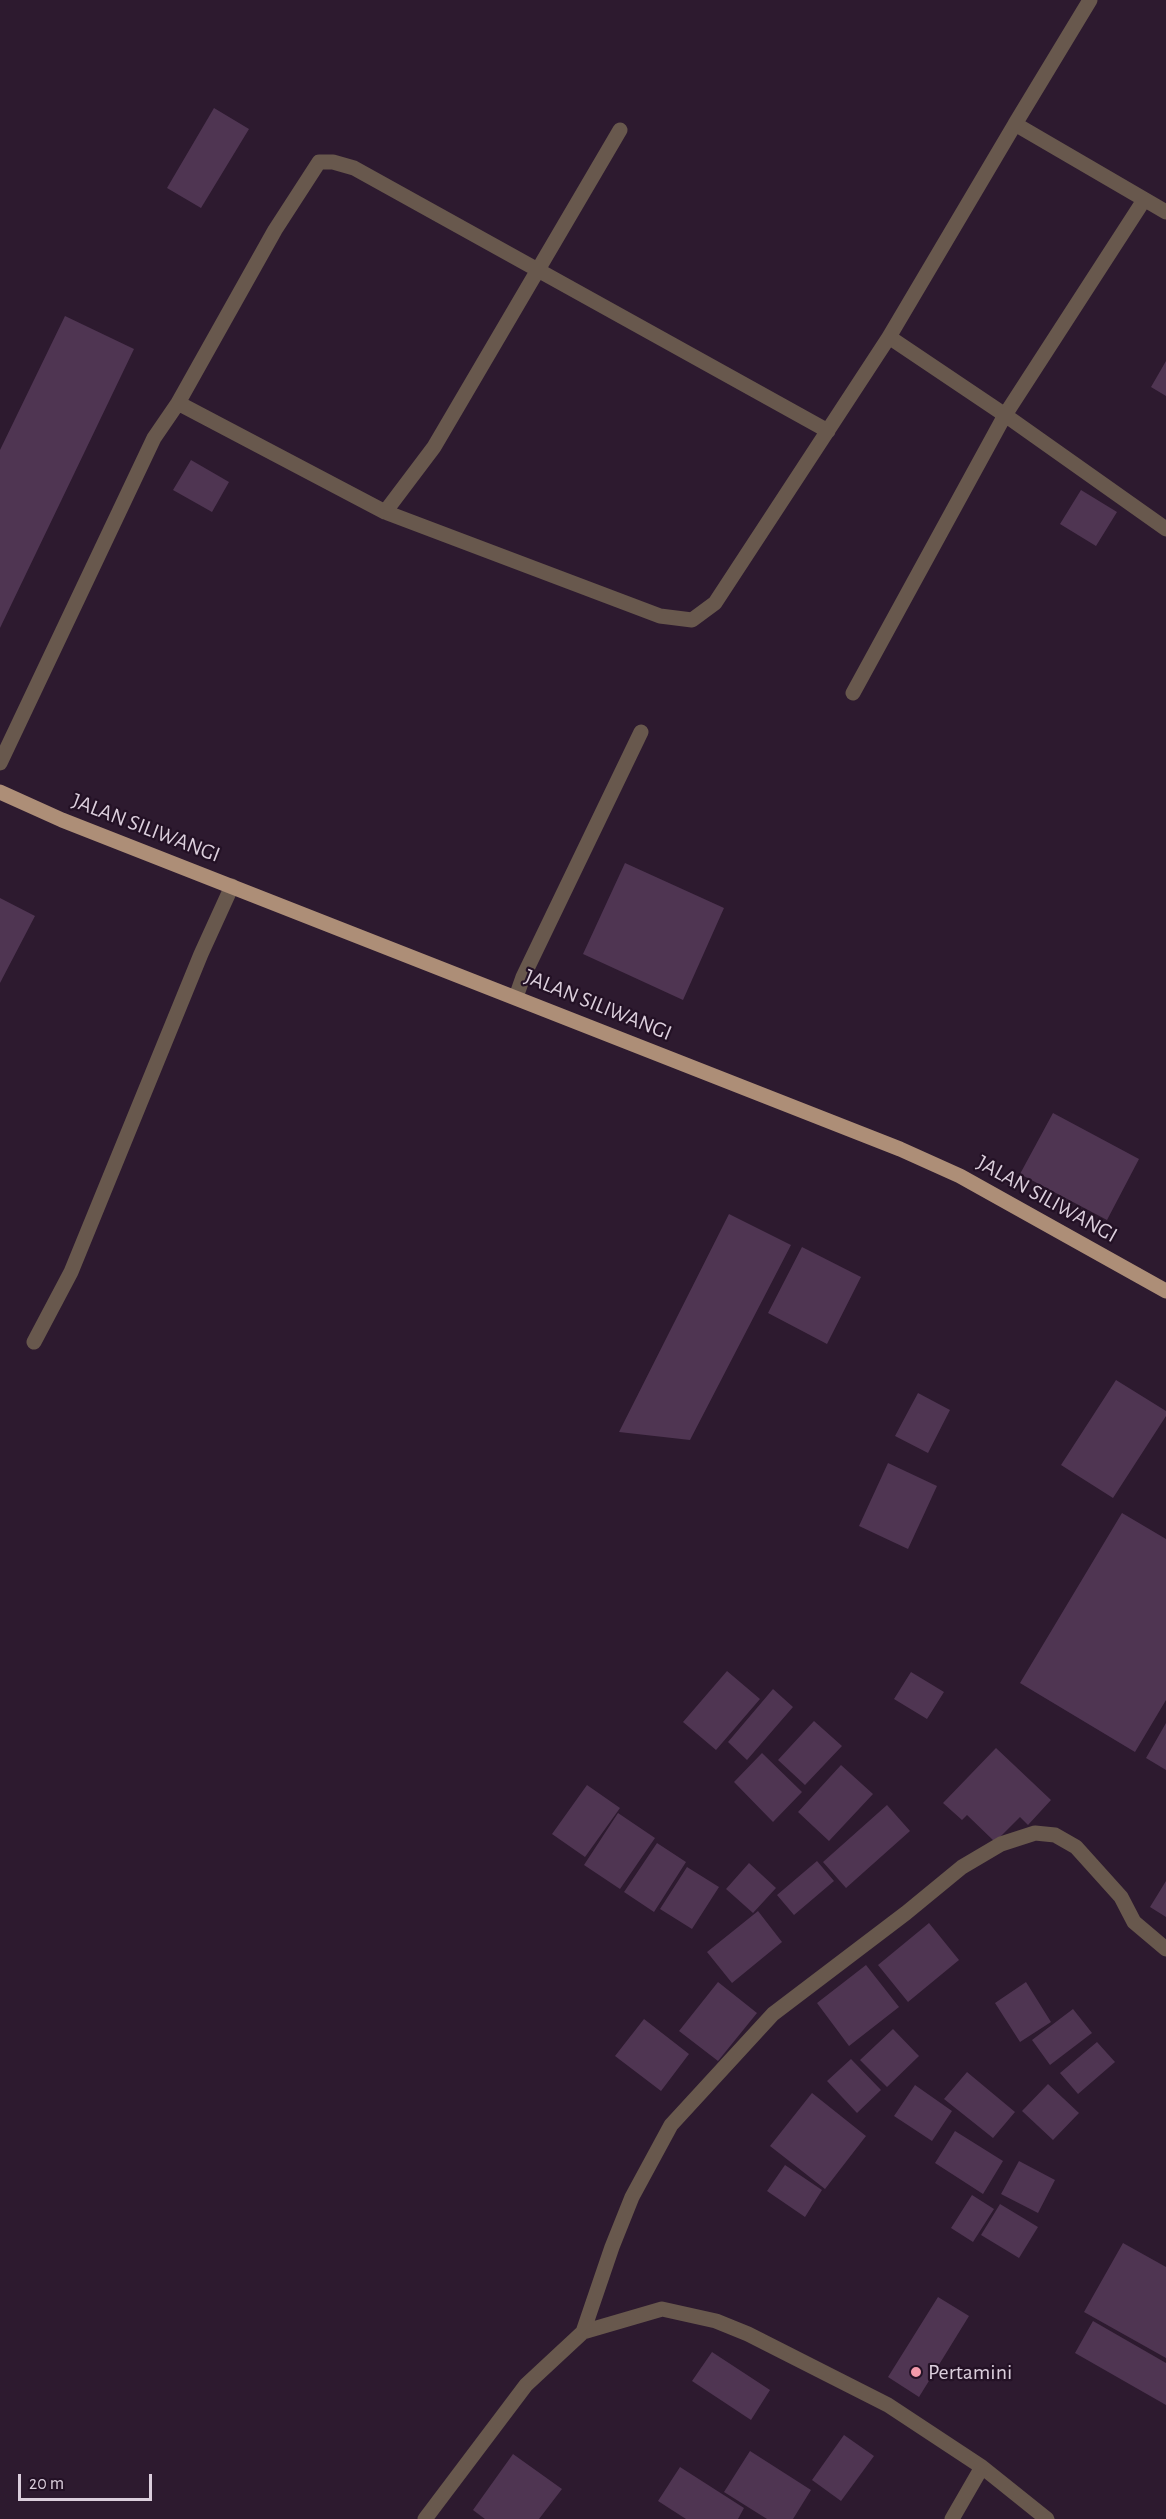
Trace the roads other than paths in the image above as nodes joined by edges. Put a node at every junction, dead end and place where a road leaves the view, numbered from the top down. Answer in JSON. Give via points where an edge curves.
{"nodes":[{"id":1,"x":1090,"y":0,"type":"edge"},
{"id":2,"x":1015,"y":124,"type":"junction"},
{"id":3,"x":620,"y":130,"type":"dead end"},
{"id":4,"x":1143,"y":200,"type":"junction"},
{"id":5,"x":1166,"y":212,"type":"edge"},
{"id":6,"x":538,"y":269,"type":"junction"},
{"id":7,"x":889,"y":337,"type":"junction"},
{"id":8,"x":178,"y":404,"type":"junction"},
{"id":9,"x":1005,"y":415,"type":"junction"},
{"id":10,"x":828,"y":431,"type":"junction"},
{"id":11,"x":385,"y":512,"type":"junction"},
{"id":12,"x":1166,"y":529,"type":"edge"},
{"id":13,"x":854,"y":693,"type":"dead end"},
{"id":14,"x":641,"y":732,"type":"dead end"},
{"id":15,"x":0,"y":764,"type":"edge"},
{"id":16,"x":0,"y":792,"type":"edge"},
{"id":17,"x":232,"y":886,"type":"junction"},
{"id":18,"x":516,"y":997,"type":"junction"},
{"id":19,"x":1166,"y":1291,"type":"edge"},
{"id":20,"x":34,"y":1342,"type":"dead end"},
{"id":21,"x":1166,"y":1949,"type":"edge"},
{"id":22,"x":583,"y":2332,"type":"junction"},
{"id":23,"x":982,"y":2467,"type":"junction"},
{"id":24,"x":425,"y":2519,"type":"edge"},
{"id":25,"x":951,"y":2519,"type":"edge"},
{"id":26,"x":1047,"y":2519,"type":"edge"}],
"edges":[{"from":1,"to":2,"type":"street"},
{"from":2,"to":4,"type":"street"},
{"from":2,"to":7,"type":"street"},
{"from":3,"to":6,"type":"street"},
{"from":4,"to":5,"type":"street"},
{"from":4,"to":9,"type":"street"},
{"from":6,"to":8,"type":"street","via":[[354,168],[319,162],[275,230]]},
{"from":6,"to":10,"type":"street"},
{"from":6,"to":11,"type":"street","via":[[434,447]]},
{"from":7,"to":9,"type":"street"},
{"from":7,"to":10,"type":"street"},
{"from":8,"to":11,"type":"street"},
{"from":8,"to":15,"type":"street","via":[[154,438]]},
{"from":9,"to":12,"type":"street"},
{"from":9,"to":13,"type":"street"},
{"from":10,"to":11,"type":"street","via":[[716,603],[692,620],[660,616]]},
{"from":14,"to":18,"type":"street"},
{"from":16,"to":17,"type":"main road","name":"JALAN SILIWANGI"},
{"from":17,"to":18,"type":"main road","name":"JALAN SILIWANGI"},
{"from":17,"to":20,"type":"street","via":[[71,1272]]},
{"from":18,"to":19,"type":"main road","name":"JALAN SILIWANGI","via":[[960,1176]]},
{"from":21,"to":22,"type":"street","via":[[1134,1922],[1121,1897],[1076,1847],[1055,1834],[1035,1833],[1001,1844],[962,1867],[773,2014],[671,2125],[632,2197]]},
{"from":22,"to":23,"type":"street","via":[[662,2309],[716,2321],[888,2405]]},
{"from":22,"to":24,"type":"street","via":[[526,2385]]},
{"from":23,"to":25,"type":"street"},
{"from":23,"to":26,"type":"street"}]}
